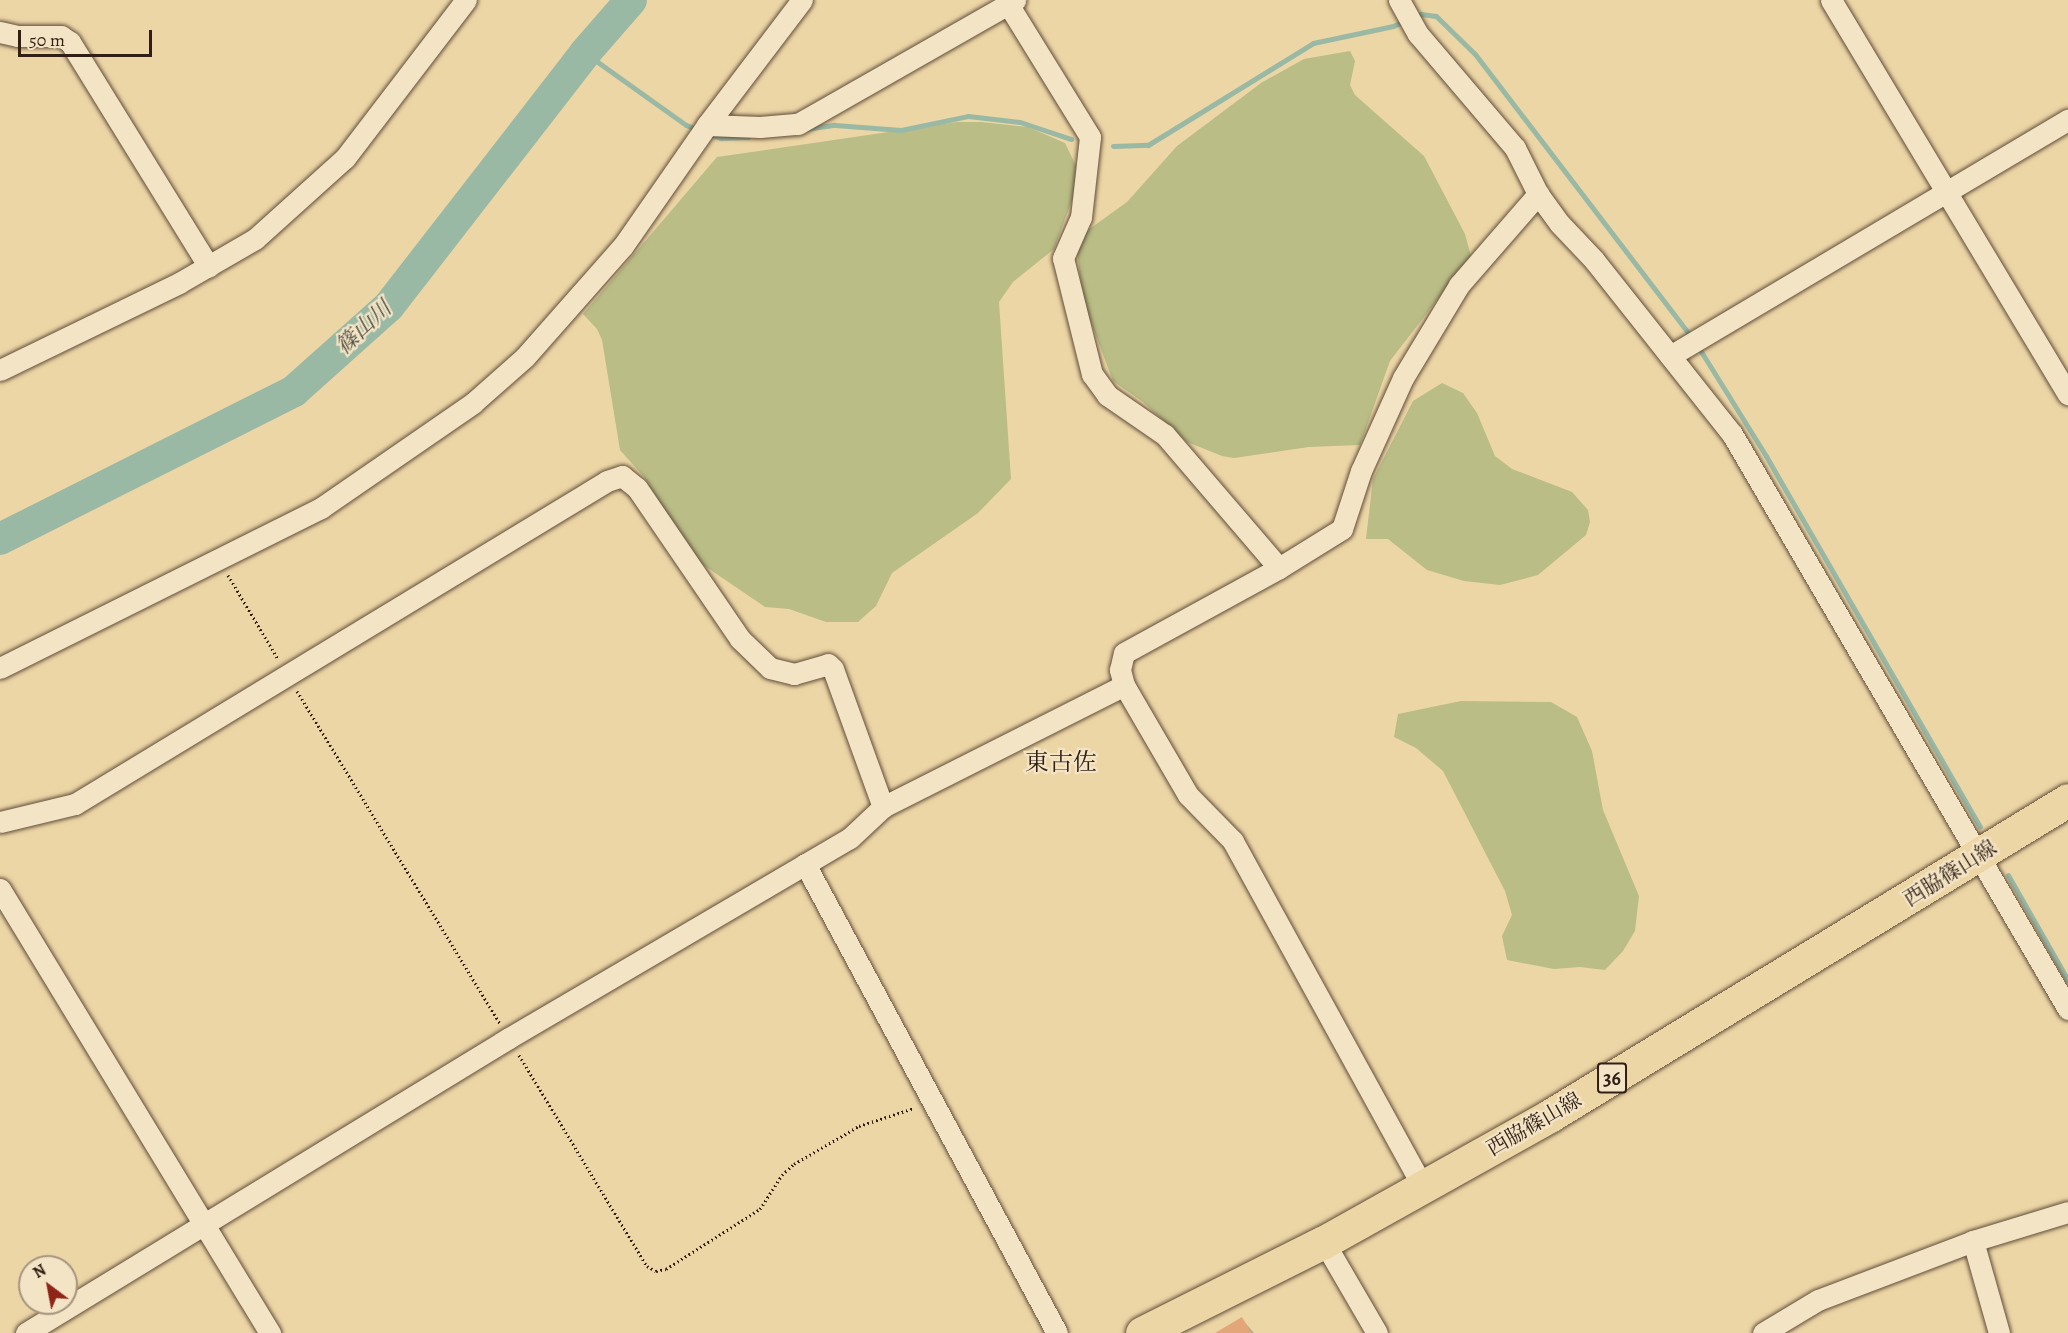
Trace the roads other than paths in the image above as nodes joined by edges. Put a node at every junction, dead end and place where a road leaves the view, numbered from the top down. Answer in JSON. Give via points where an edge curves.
{"nodes":[{"id":1,"x":466,"y":0,"type":"edge"},
{"id":2,"x":802,"y":0,"type":"edge"},
{"id":3,"x":1399,"y":0,"type":"edge"},
{"id":4,"x":1831,"y":0,"type":"edge"},
{"id":5,"x":1012,"y":2,"type":"edge"},
{"id":6,"x":0,"y":32,"type":"edge"},
{"id":7,"x":2068,"y":120,"type":"edge"},
{"id":8,"x":707,"y":124,"type":"junction"},
{"id":9,"x":1946,"y":191,"type":"junction"},
{"id":10,"x":1538,"y":194,"type":"junction"},
{"id":11,"x":209,"y":267,"type":"junction"},
{"id":12,"x":1670,"y":356,"type":"junction"},
{"id":13,"x":0,"y":370,"type":"edge"},
{"id":14,"x":2068,"y":394,"type":"edge"},
{"id":15,"x":1279,"y":568,"type":"junction"},
{"id":16,"x":0,"y":668,"type":"edge"},
{"id":17,"x":1124,"y":685,"type":"junction"},
{"id":18,"x":2068,"y":800,"type":"edge"},
{"id":19,"x":883,"y":807,"type":"junction"},
{"id":20,"x":0,"y":822,"type":"edge"},
{"id":21,"x":1979,"y":856,"type":"junction"},
{"id":22,"x":805,"y":864,"type":"junction"},
{"id":23,"x":0,"y":889,"type":"edge"},
{"id":24,"x":2068,"y":1009,"type":"edge"},
{"id":25,"x":1423,"y":1187,"type":"junction"},
{"id":26,"x":2068,"y":1212,"type":"edge"},
{"id":27,"x":204,"y":1226,"type":"junction"},
{"id":28,"x":1973,"y":1241,"type":"junction"},
{"id":29,"x":1324,"y":1242,"type":"junction"},
{"id":30,"x":26,"y":1333,"type":"edge"},
{"id":31,"x":270,"y":1333,"type":"edge"},
{"id":32,"x":1057,"y":1333,"type":"edge"},
{"id":33,"x":1142,"y":1333,"type":"edge"},
{"id":34,"x":1377,"y":1333,"type":"edge"},
{"id":35,"x":1763,"y":1333,"type":"edge"},
{"id":36,"x":1999,"y":1333,"type":"edge"}],
"edges":[{"from":1,"to":11,"type":"street","via":[[345,158],[255,239]]},
{"from":2,"to":8,"type":"street"},
{"from":3,"to":10,"type":"street","via":[[1418,33],[1515,148]]},
{"from":4,"to":9,"type":"street"},
{"from":5,"to":8,"type":"street","via":[[798,124]]},
{"from":5,"to":15,"type":"street","via":[[1090,137],[1081,217],[1063,258],[1092,374],[1107,395],[1165,435]]},
{"from":6,"to":11,"type":"street","via":[[61,36],[70,42]]},
{"from":7,"to":9,"type":"street"},
{"from":8,"to":16,"type":"street","via":[[623,246],[525,357],[473,403],[321,508]]},
{"from":9,"to":12,"type":"street"},
{"from":9,"to":14,"type":"street"},
{"from":10,"to":12,"type":"street"},
{"from":10,"to":15,"type":"street","via":[[1459,285],[1403,378],[1361,471],[1342,529]]},
{"from":11,"to":13,"type":"street"},
{"from":12,"to":21,"type":"street","via":[[1732,434]]},
{"from":15,"to":17,"type":"street","via":[[1124,653],[1120,670]]},
{"from":17,"to":19,"type":"street"},
{"from":17,"to":25,"type":"street","via":[[1188,795],[1233,841]]},
{"from":18,"to":21,"type":"main road","name":"西脇篠山線","number":"36"},
{"from":19,"to":20,"type":"street","via":[[832,669],[828,664],[794,674],[770,668],[740,639],[637,488],[622,476],[607,481],[75,804]]},
{"from":19,"to":22,"type":"street","via":[[850,838]]},
{"from":21,"to":24,"type":"street"},
{"from":21,"to":25,"type":"main road","name":"西脇篠山線","number":"36","via":[[1551,1115]]},
{"from":22,"to":27,"type":"street","via":[[508,1038]]},
{"from":22,"to":32,"type":"street"},
{"from":23,"to":27,"type":"street"},
{"from":25,"to":29,"type":"main road","name":"西脇篠山線","number":"36"},
{"from":26,"to":28,"type":"street"},
{"from":27,"to":30,"type":"street"},
{"from":27,"to":31,"type":"street"},
{"from":28,"to":35,"type":"street","via":[[1818,1300]]},
{"from":28,"to":36,"type":"street"},
{"from":29,"to":33,"type":"main road","name":"西脇篠山線","number":"36"},
{"from":29,"to":34,"type":"street"}]}
